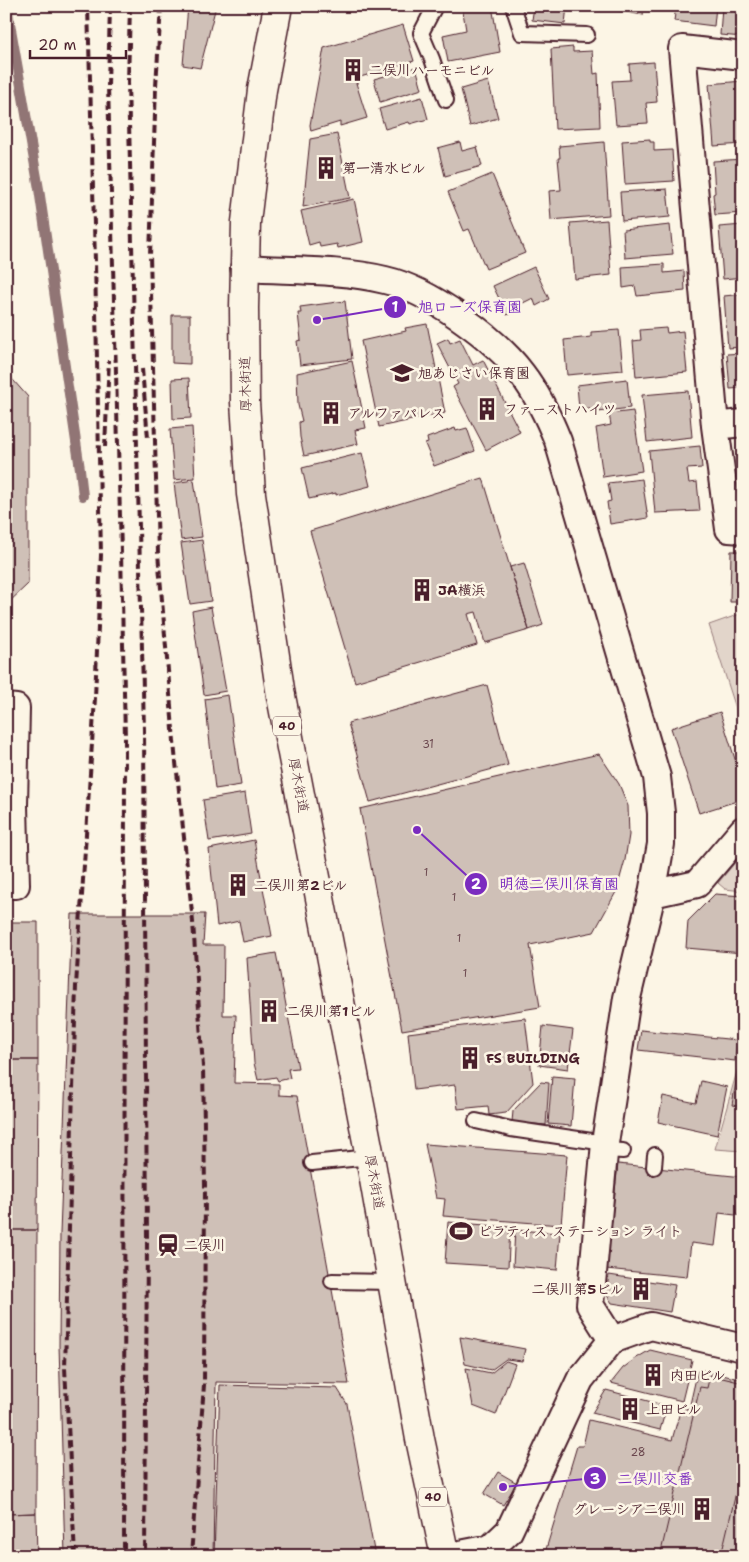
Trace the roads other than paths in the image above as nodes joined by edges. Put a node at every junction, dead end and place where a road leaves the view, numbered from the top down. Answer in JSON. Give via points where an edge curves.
{"nodes":[{"id":1,"x":278,"y":6,"type":"edge"},
{"id":2,"x":435,"y":6,"type":"edge"},
{"id":3,"x":513,"y":6,"type":"edge"},
{"id":4,"x":587,"y":35,"type":"dead end"},
{"id":5,"x":743,"y":56,"type":"edge"},
{"id":6,"x":446,"y":100,"type":"dead end"},
{"id":7,"x":244,"y":268,"type":"junction"},
{"id":8,"x":743,"y":423,"type":"edge"},
{"id":9,"x":715,"y":426,"type":"junction"},
{"id":10,"x":743,"y":530,"type":"edge"},
{"id":11,"x":6,"y":707,"type":"edge"},
{"id":12,"x":743,"y":830,"type":"edge"},
{"id":13,"x":6,"y":885,"type":"edge"},
{"id":14,"x":652,"y":894,"type":"junction"},
{"id":15,"x":476,"y":1121,"type":"dead end"},
{"id":16,"x":611,"y":1148,"type":"junction"},
{"id":17,"x":370,"y":1157,"type":"junction"},
{"id":18,"x":312,"y":1163,"type":"dead end"},
{"id":19,"x":332,"y":1281,"type":"dead end"},
{"id":20,"x":392,"y":1282,"type":"junction"},
{"id":21,"x":612,"y":1340,"type":"junction"},
{"id":22,"x":743,"y":1348,"type":"edge"},
{"id":23,"x":445,"y":1556,"type":"edge"},
{"id":24,"x":450,"y":1556,"type":"edge"}],
"edges":[{"from":1,"to":7,"type":"main road","name":"厚木街道","number":"40","via":[[262,90],[246,222]]},
{"from":2,"to":6,"type":"lane","via":[[421,33]]},
{"from":3,"to":4,"type":"lane","via":[[522,33]]},
{"from":5,"to":9,"type":"street","via":[[682,49]]},
{"from":7,"to":14,"type":"street","via":[[346,273],[386,280],[422,293],[495,345],[521,373],[545,409],[558,441],[657,777],[661,844]]},
{"from":7,"to":17,"type":"main road","name":"厚木街道","number":"40","via":[[245,402],[251,494],[281,696]]},
{"from":8,"to":9,"type":"street"},
{"from":9,"to":10,"type":"street","via":[[729,529]]},
{"from":11,"to":13,"type":"street","via":[[16,708],[16,885]]},
{"from":12,"to":14,"type":"street","via":[[697,884]]},
{"from":14,"to":16,"type":"street","via":[[627,998]]},
{"from":15,"to":16,"type":"lane"},
{"from":16,"to":21,"type":"street","via":[[590,1304]]},
{"from":17,"to":18,"type":"lane"},
{"from":17,"to":20,"type":"main road","name":"厚木街道","number":"40"},
{"from":19,"to":20,"type":"lane"},
{"from":20,"to":23,"type":"main road","name":"厚木街道","number":"40"},
{"from":21,"to":22,"type":"street","via":[[651,1326]]},
{"from":21,"to":24,"type":"street","via":[[580,1380],[509,1531],[491,1548]]}]}
